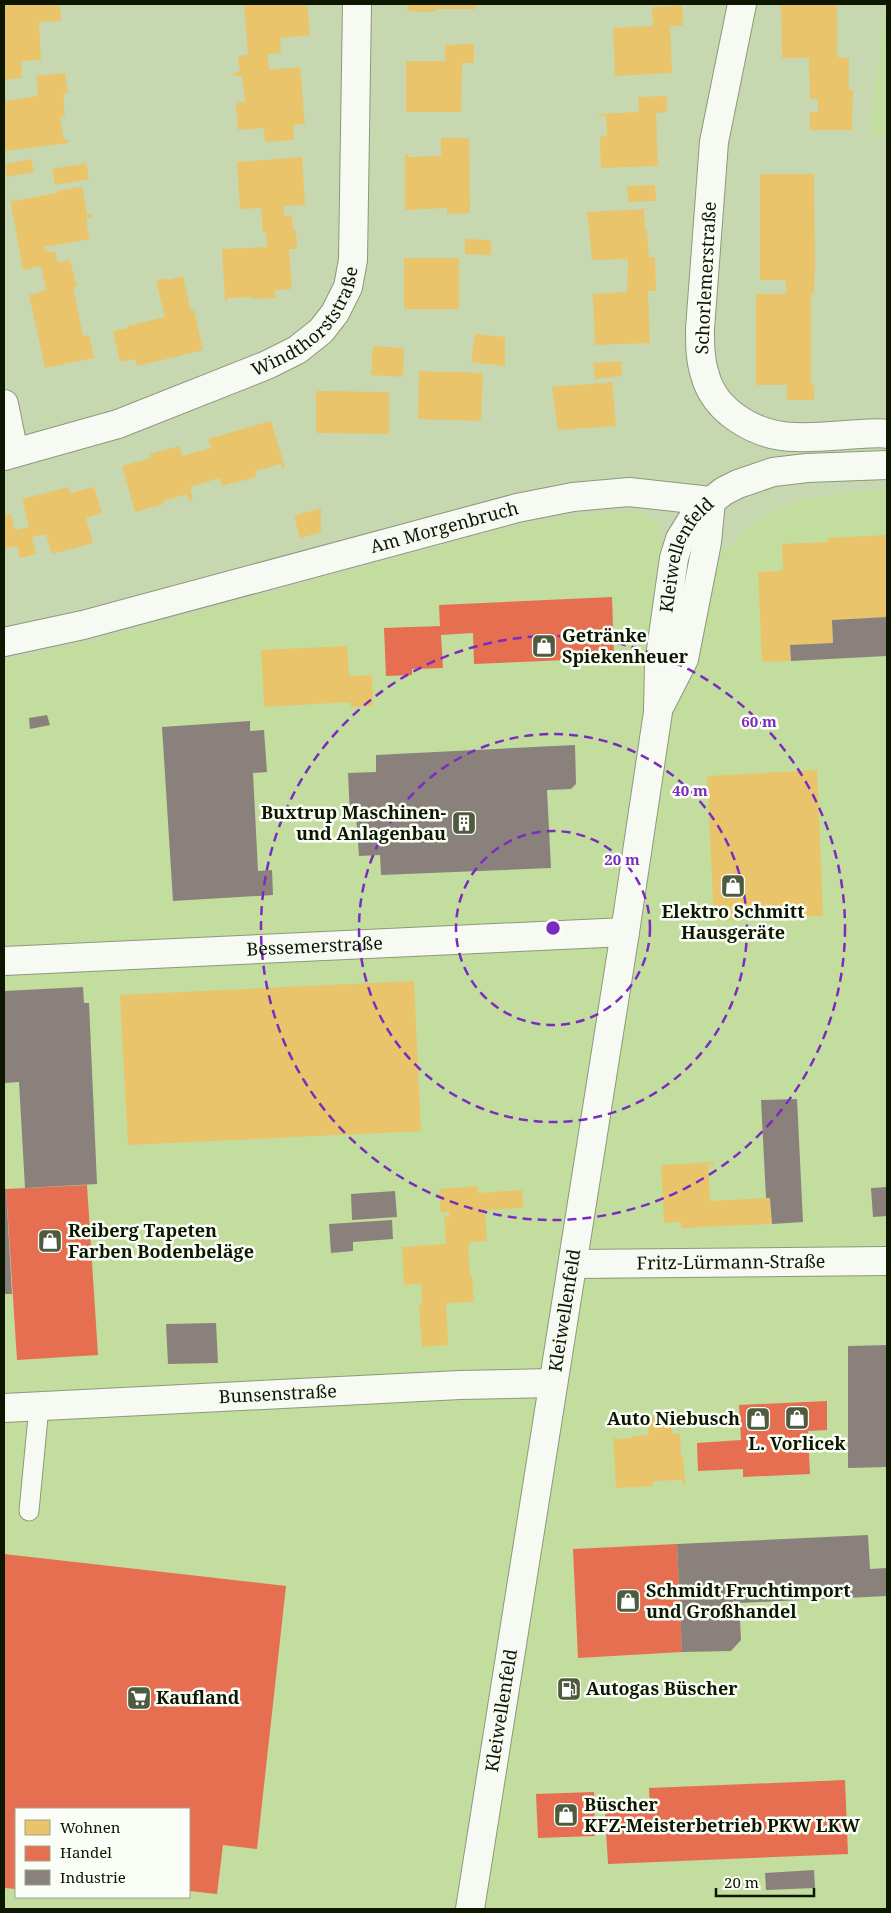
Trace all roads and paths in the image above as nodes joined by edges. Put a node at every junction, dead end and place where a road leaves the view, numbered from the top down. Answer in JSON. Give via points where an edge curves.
{"nodes":[{"id":1,"x":357,"y":4,"type":"edge"},
{"id":2,"x":742,"y":4,"type":"edge"},
{"id":3,"x":4,"y":404,"type":"edge"},
{"id":4,"x":887,"y":434,"type":"edge"},
{"id":5,"x":9,"y":455,"type":"edge"},
{"id":6,"x":887,"y":465,"type":"edge"},
{"id":7,"x":711,"y":501,"type":"junction"},
{"id":8,"x":4,"y":642,"type":"edge"},
{"id":9,"x":625,"y":932,"type":"junction"},
{"id":10,"x":4,"y":961,"type":"edge"},
{"id":11,"x":887,"y":1261,"type":"edge"},
{"id":12,"x":573,"y":1264,"type":"junction"},
{"id":13,"x":552,"y":1383,"type":"junction"},
{"id":14,"x":39,"y":1406,"type":"junction"},
{"id":15,"x":4,"y":1408,"type":"edge"},
{"id":16,"x":29,"y":1511,"type":"dead end"},
{"id":17,"x":470,"y":1909,"type":"edge"}],
"edges":[{"from":1,"to":5,"type":"street","name":"Windthorststraße","via":[[353,260],[348,287],[335,313],[321,331],[297,350],[267,365],[118,424]]},
{"from":2,"to":4,"type":"street","name":"Schorlemerstraße","via":[[714,142],[701,320],[700,355],[705,376],[715,397],[731,414],[771,435],[794,438]]},
{"from":3,"to":5,"type":"street"},
{"from":6,"to":7,"type":"street","via":[[773,472],[738,484]]},
{"from":7,"to":8,"type":"street","name":"Am Morgenbruch","via":[[629,492],[573,497],[517,508],[83,625]]},
{"from":7,"to":9,"type":"street","name":"Kleiwellenfeld","via":[[693,518],[680,539],[674,558],[659,664],[658,712]]},
{"from":9,"to":10,"type":"street","name":"Bessemerstraße"},
{"from":9,"to":12,"type":"street","name":"Kleiwellenfeld"},
{"from":11,"to":12,"type":"street","name":"Fritz-Lürmann-Straße"},
{"from":12,"to":13,"type":"street","name":"Kleiwellenfeld"},
{"from":13,"to":14,"type":"street","name":"Bunsenstraße"},
{"from":13,"to":17,"type":"street","name":"Kleiwellenfeld"},
{"from":14,"to":15,"type":"street","name":"Bunsenstraße"},
{"from":14,"to":16,"type":"lane"}]}
